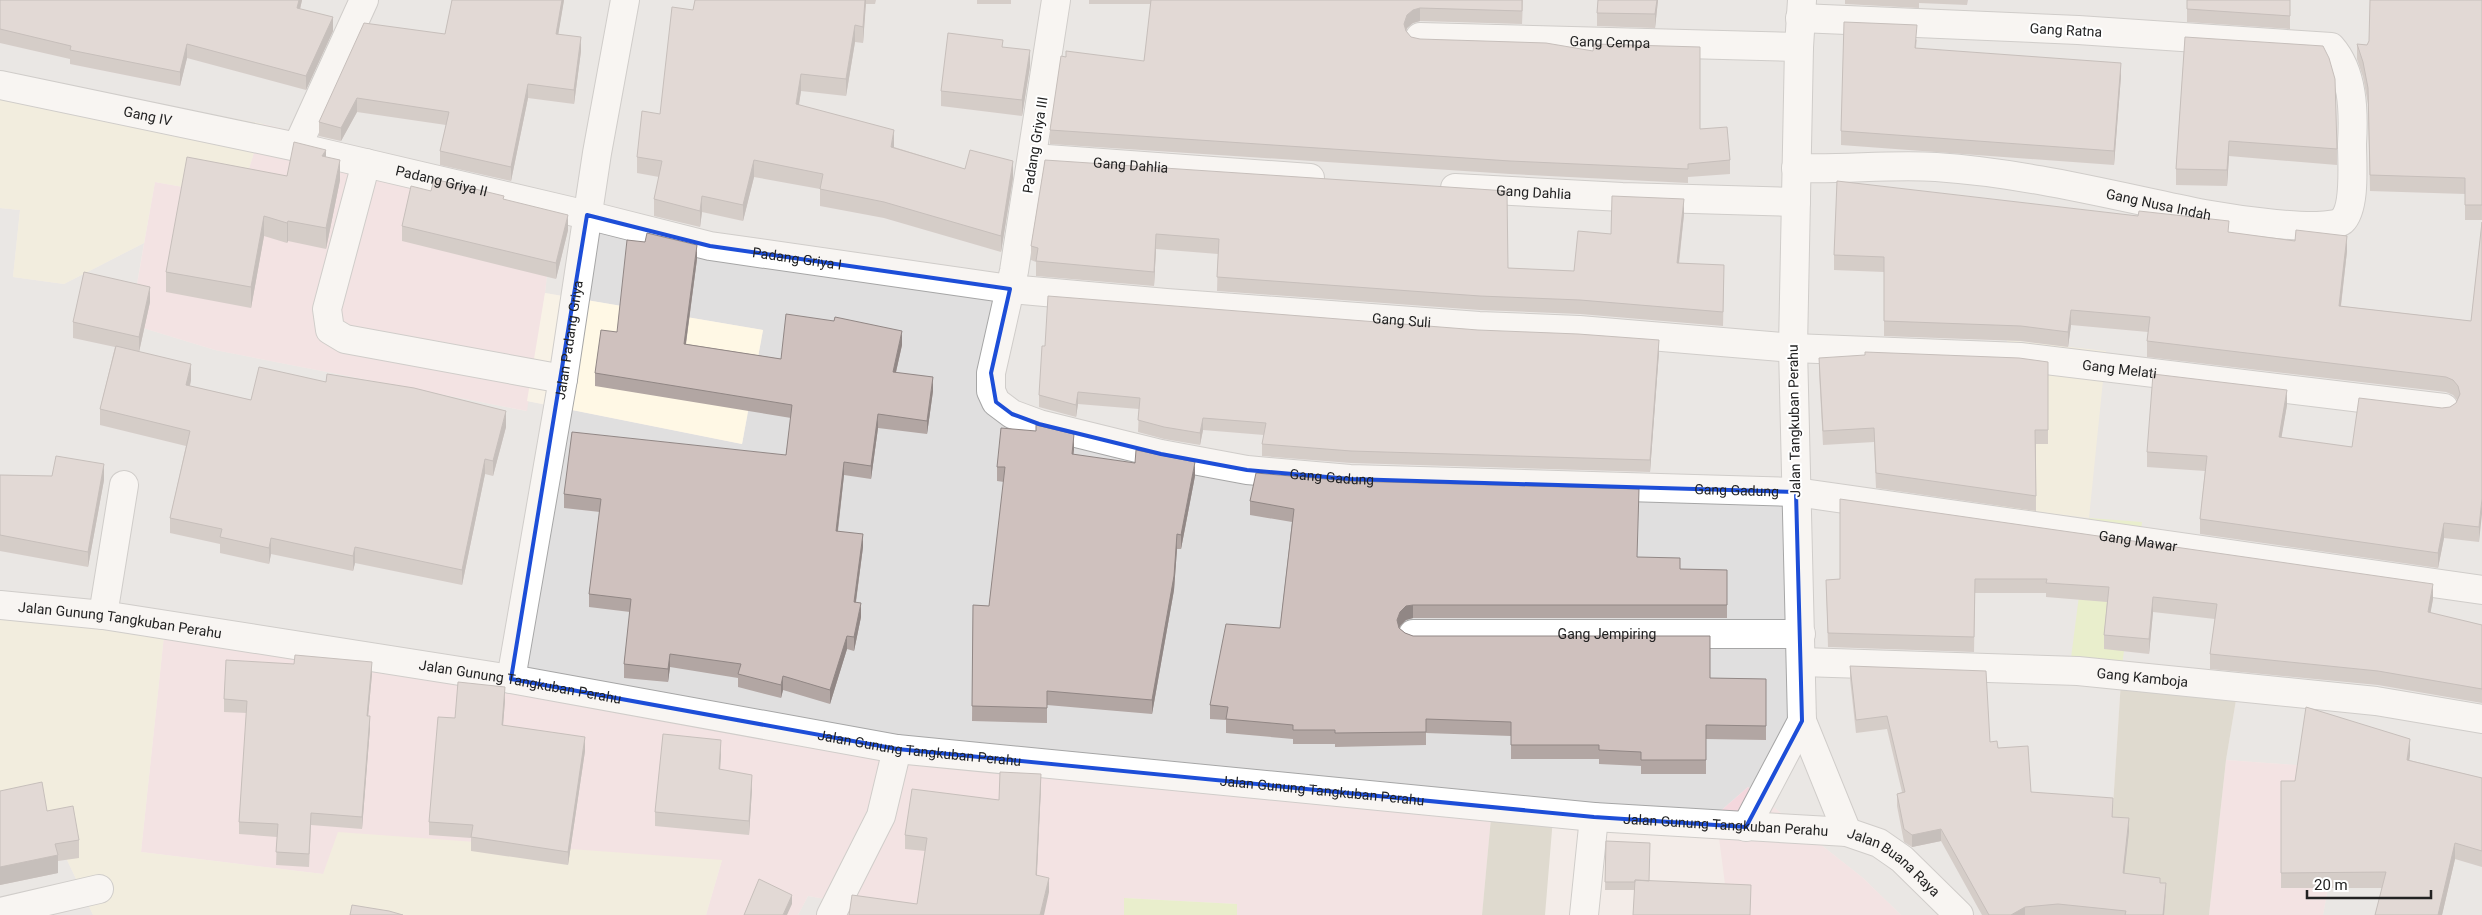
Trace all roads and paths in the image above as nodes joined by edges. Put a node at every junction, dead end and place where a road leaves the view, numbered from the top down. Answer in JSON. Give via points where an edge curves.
{"nodes":[{"id":1,"x":625,"y":0,"type":"edge"},
{"id":2,"x":1056,"y":0,"type":"edge"},
{"id":3,"x":361,"y":1,"type":"edge"},
{"id":4,"x":1801,"y":9,"type":"edge"},
{"id":5,"x":1420,"y":36,"type":"dead end"},
{"id":6,"x":2331,"y":47,"type":"joint"},
{"id":7,"x":1799,"y":48,"type":"junction"},
{"id":8,"x":0,"y":85,"type":"edge"},
{"id":9,"x":297,"y":147,"type":"junction"},
{"id":10,"x":1033,"y":158,"type":"junction"},
{"id":11,"x":366,"y":163,"type":"junction"},
{"id":12,"x":1796,"y":168,"type":"junction"},
{"id":13,"x":1337,"y":180,"type":"edge"},
{"id":14,"x":1435,"y":186,"type":"edge"},
{"id":15,"x":1796,"y":202,"type":"junction"},
{"id":16,"x":587,"y":215,"type":"junction"},
{"id":17,"x":1010,"y":288,"type":"junction"},
{"id":18,"x":1793,"y":348,"type":"junction"},
{"id":19,"x":563,"y":379,"type":"junction"},
{"id":20,"x":2444,"y":408,"type":"edge"},
{"id":21,"x":124,"y":485,"type":"dead end"},
{"id":22,"x":1796,"y":492,"type":"junction"},
{"id":23,"x":2482,"y":590,"type":"edge"},
{"id":24,"x":0,"y":605,"type":"edge"},
{"id":25,"x":103,"y":614,"type":"junction"},
{"id":26,"x":1412,"y":634,"type":"edge"},
{"id":27,"x":1801,"y":634,"type":"junction"},
{"id":28,"x":1802,"y":662,"type":"junction"},
{"id":29,"x":511,"y":679,"type":"junction"},
{"id":30,"x":2482,"y":719,"type":"edge"},
{"id":31,"x":1802,"y":721,"type":"junction"},
{"id":32,"x":897,"y":750,"type":"junction"},
{"id":33,"x":1594,"y":817,"type":"junction"},
{"id":34,"x":1746,"y":827,"type":"junction"},
{"id":35,"x":1847,"y":832,"type":"junction"},
{"id":36,"x":98,"y":888,"type":"dead end"},
{"id":37,"x":0,"y":912,"type":"edge"},
{"id":38,"x":831,"y":915,"type":"edge"},
{"id":39,"x":1584,"y":915,"type":"edge"},
{"id":40,"x":1959,"y":915,"type":"edge"}],
"edges":[{"from":1,"to":16,"type":"street","name":"Jalan Padang Griya"},
{"from":2,"to":10,"type":"street","name":"Padang Griya III"},
{"from":3,"to":9,"type":"street"},
{"from":4,"to":6,"type":"street","name":"Gang Ratna"},
{"from":4,"to":7,"type":"street","name":"Jalan Tangkuban Perahu"},
{"from":5,"to":7,"type":"street","name":"Gang Cempa"},
{"from":6,"to":12,"type":"street","name":"Gang Nusa Indah","via":[[2342,59],[2354,118],[2350,207],[2341,221],[2328,226],[2242,222],[1992,172],[1934,167]]},
{"from":7,"to":12,"type":"street","name":"Jalan Tangkuban Perahu"},
{"from":8,"to":9,"type":"street","name":"Gang IV"},
{"from":9,"to":11,"type":"street","name":"Padang Griya II"},
{"from":10,"to":13,"type":"street","name":"Gang Dahlia"},
{"from":10,"to":17,"type":"street","name":"Padang Griya III"},
{"from":11,"to":16,"type":"street","name":"Padang Griya II"},
{"from":11,"to":19,"type":"street","via":[[327,309],[330,330],[344,338]]},
{"from":12,"to":15,"type":"street","name":"Jalan Tangkuban Perahu"},
{"from":14,"to":15,"type":"street","name":"Gang Dahlia","via":[[1622,197]]},
{"from":15,"to":18,"type":"street","name":"Jalan Tangkuban Perahu"},
{"from":16,"to":17,"type":"street","name":"Padang Griya I","via":[[710,246]]},
{"from":16,"to":19,"type":"street","name":"Jalan Padang Griya"},
{"from":17,"to":18,"type":"street","name":"Gang Suli","via":[[1166,303],[1479,326],[1580,330]]},
{"from":17,"to":22,"type":"street","name":"Gang Gadung","via":[[991,374],[991,391],[996,402],[1012,414],[1039,424],[1161,454],[1247,470],[1350,479]]},
{"from":18,"to":20,"type":"street","name":"Gang Melati","via":[[2020,357]]},
{"from":18,"to":22,"type":"street","name":"Jalan Tangkuban Perahu"},
{"from":19,"to":29,"type":"street","name":"Jalan Padang Griya"},
{"from":21,"to":25,"type":"street"},
{"from":22,"to":23,"type":"street","name":"Gang Mawar"},
{"from":22,"to":27,"type":"street","name":"Jalan Tangkuban Perahu"},
{"from":24,"to":25,"type":"street","name":"Jalan Gunung Tangkuban Perahu"},
{"from":25,"to":29,"type":"street","name":"Jalan Gunung Tangkuban Perahu"},
{"from":26,"to":27,"type":"street","name":"Gang Jempiring"},
{"from":27,"to":28,"type":"street","name":"Jalan Tangkuban Perahu"},
{"from":28,"to":30,"type":"street","name":"Gang Kamboja","via":[[2078,671],[2376,701]]},
{"from":28,"to":31,"type":"street","name":"Jalan Tangkuban Perahu"},
{"from":29,"to":32,"type":"street","name":"Jalan Gunung Tangkuban Perahu"},
{"from":31,"to":34,"type":"street","name":"Jalan Tangkuban Perahu"},
{"from":31,"to":35,"type":"street","name":"Jalan Buana Raya"},
{"from":32,"to":33,"type":"street","name":"Jalan Gunung Tangkuban Perahu"},
{"from":32,"to":38,"type":"street","via":[[881,816]]},
{"from":33,"to":34,"type":"street","name":"Jalan Gunung Tangkuban Perahu"},
{"from":33,"to":39,"type":"street"},
{"from":34,"to":35,"type":"street","name":"Jalan Gunung Tangkuban Perahu"},
{"from":35,"to":40,"type":"street","name":"Jalan Buana Raya","via":[[1879,843],[1902,859]]},
{"from":36,"to":37,"type":"street"}]}
